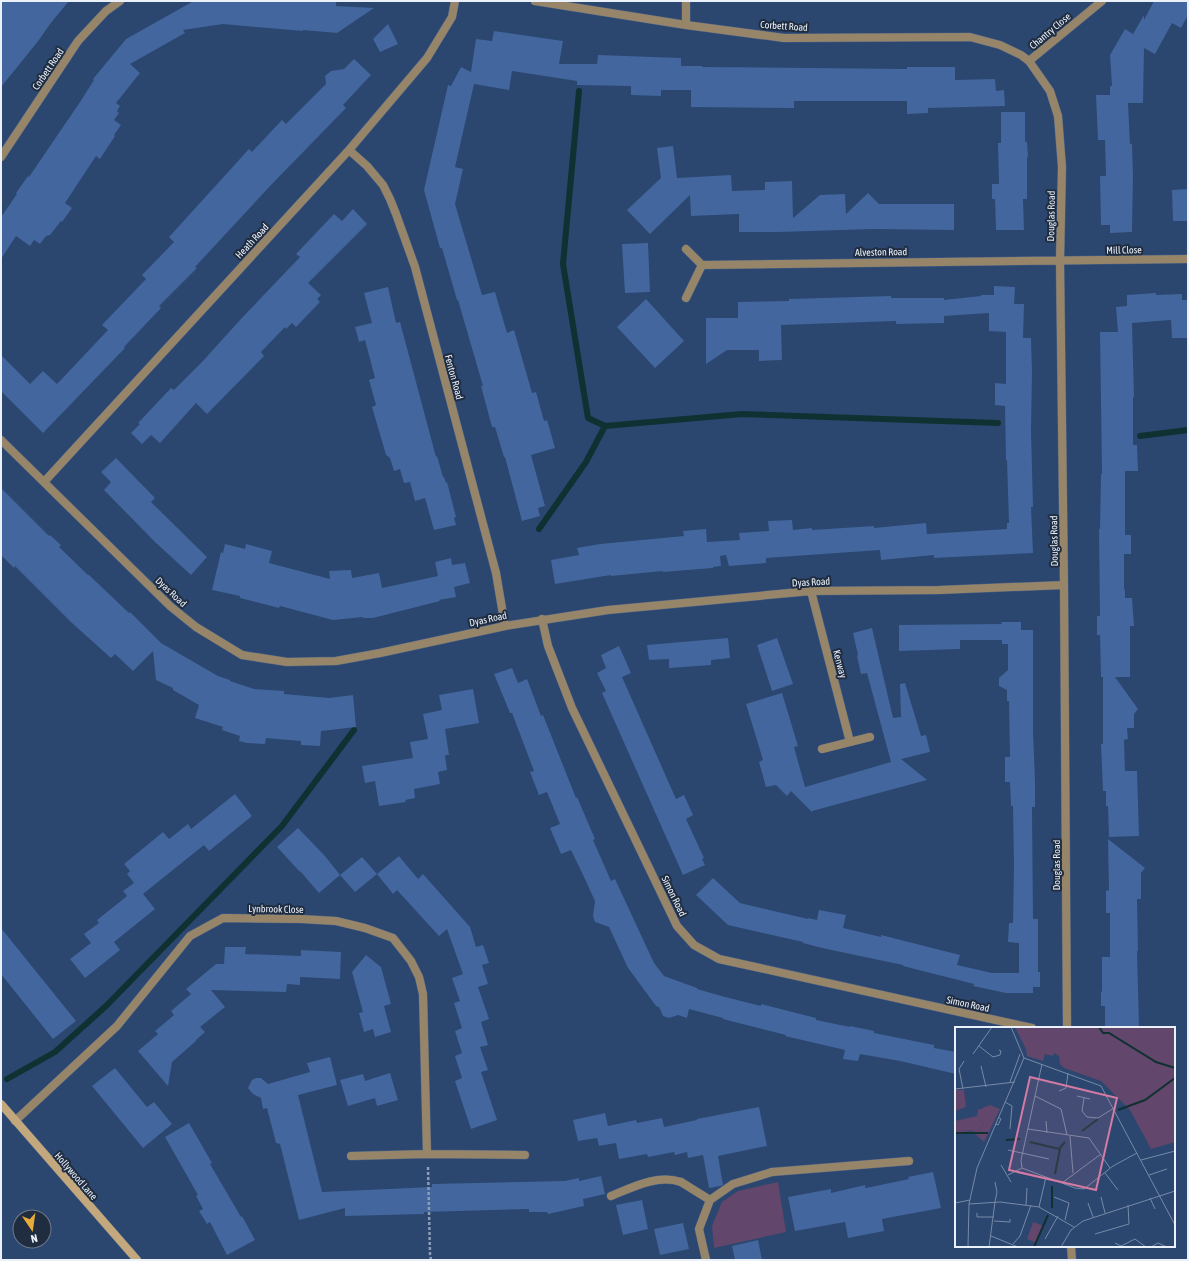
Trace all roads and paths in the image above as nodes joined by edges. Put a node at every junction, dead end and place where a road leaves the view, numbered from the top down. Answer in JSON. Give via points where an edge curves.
{"nodes":[{"id":1,"x":120,"y":1,"type":"edge"},
{"id":2,"x":455,"y":1,"type":"edge"},
{"id":3,"x":535,"y":1,"type":"edge"},
{"id":4,"x":686,"y":1,"type":"edge"},
{"id":5,"x":1102,"y":1,"type":"edge"},
{"id":6,"x":686,"y":25,"type":"junction"},
{"id":7,"x":1029,"y":61,"type":"junction"},
{"id":8,"x":349,"y":150,"type":"junction"},
{"id":9,"x":1,"y":157,"type":"edge"},
{"id":10,"x":686,"y":249,"type":"dead end"},
{"id":11,"x":1188,"y":259,"type":"edge"},
{"id":12,"x":1060,"y":261,"type":"junction"},
{"id":13,"x":702,"y":264,"type":"junction"},
{"id":14,"x":686,"y":298,"type":"dead end"},
{"id":15,"x":1,"y":440,"type":"edge"},
{"id":16,"x":44,"y":482,"type":"junction"},
{"id":17,"x":1064,"y":585,"type":"junction"},
{"id":18,"x":811,"y":591,"type":"junction"},
{"id":19,"x":542,"y":619,"type":"junction"},
{"id":20,"x":505,"y":626,"type":"junction"},
{"id":21,"x":870,"y":737,"type":"dead end"},
{"id":22,"x":850,"y":742,"type":"junction"},
{"id":23,"x":822,"y":749,"type":"dead end"},
{"id":24,"x":1027,"y":1027,"type":"edge"},
{"id":25,"x":1067,"y":1027,"type":"edge"},
{"id":26,"x":1,"y":1104,"type":"edge"},
{"id":27,"x":15,"y":1121,"type":"junction"},
{"id":28,"x":427,"y":1154,"type":"junction"},
{"id":29,"x":525,"y":1155,"type":"dead end"},
{"id":30,"x":351,"y":1156,"type":"dead end"},
{"id":31,"x":909,"y":1161,"type":"dead end"},
{"id":32,"x":611,"y":1196,"type":"dead end"},
{"id":33,"x":710,"y":1200,"type":"junction"},
{"id":34,"x":1072,"y":1247,"type":"edge"},
{"id":35,"x":137,"y":1260,"type":"edge"},
{"id":36,"x":431,"y":1260,"type":"edge"},
{"id":37,"x":706,"y":1260,"type":"edge"},
{"id":38,"x":1072,"y":1260,"type":"edge"}],
"edges":[{"from":1,"to":9,"type":"street","name":"Corbett Road","via":[[106,11],[78,41]]},
{"from":2,"to":8,"type":"street","name":"Heath Road","via":[[452,17],[427,58]]},
{"from":3,"to":6,"type":"street","name":"Corbett Road"},
{"from":4,"to":6,"type":"street"},
{"from":5,"to":7,"type":"street","name":"Chantry Close"},
{"from":6,"to":7,"type":"street","name":"Corbett Road","via":[[784,38],[970,37],[1000,45]]},
{"from":7,"to":12,"type":"street","name":"Douglas Road","via":[[1050,91],[1058,116],[1062,167]]},
{"from":8,"to":16,"type":"street","name":"Heath Road"},
{"from":8,"to":20,"type":"street","name":"Fenton Road","via":[[367,166],[390,198],[415,267],[496,573]]},
{"from":10,"to":13,"type":"street"},
{"from":11,"to":12,"type":"street","name":"Mill Close"},
{"from":12,"to":13,"type":"street","name":"Alveston Road"},
{"from":12,"to":17,"type":"street","name":"Douglas Road"},
{"from":13,"to":14,"type":"street"},
{"from":15,"to":16,"type":"street","name":"Dyas Road"},
{"from":16,"to":20,"type":"street","name":"Dyas Road","via":[[170,606],[196,627],[242,655],[286,662],[336,661]]},
{"from":17,"to":18,"type":"street","name":"Dyas Road","via":[[939,590]]},
{"from":17,"to":25,"type":"street","name":"Douglas Road"},
{"from":18,"to":19,"type":"street","name":"Dyas Road","via":[[608,610]]},
{"from":18,"to":22,"type":"street","name":"Kenway"},
{"from":19,"to":20,"type":"street","name":"Dyas Road"},
{"from":19,"to":24,"type":"street","name":"Simon Road","via":[[548,646],[572,708],[677,926],[694,945],[719,959]]},
{"from":21,"to":22,"type":"street"},
{"from":22,"to":23,"type":"street"},
{"from":26,"to":27,"type":"street","name":"Hollywood Lane"},
{"from":27,"to":28,"type":"street","name":"Lynbrook Close","via":[[117,1026],[190,936],[223,918],[336,921],[393,938],[411,961],[419,977],[423,994]]},
{"from":27,"to":35,"type":"street","name":"Hollywood Lane"},
{"from":28,"to":29,"type":"street"},
{"from":28,"to":30,"type":"street"},
{"from":28,"to":36,"type":"path"},
{"from":31,"to":33,"type":"street","via":[[772,1172],[734,1184]]},
{"from":32,"to":33,"type":"street","via":[[640,1184],[666,1179],[681,1182]]},
{"from":33,"to":37,"type":"street","via":[[700,1229]]},
{"from":34,"to":38,"type":"street"}]}
